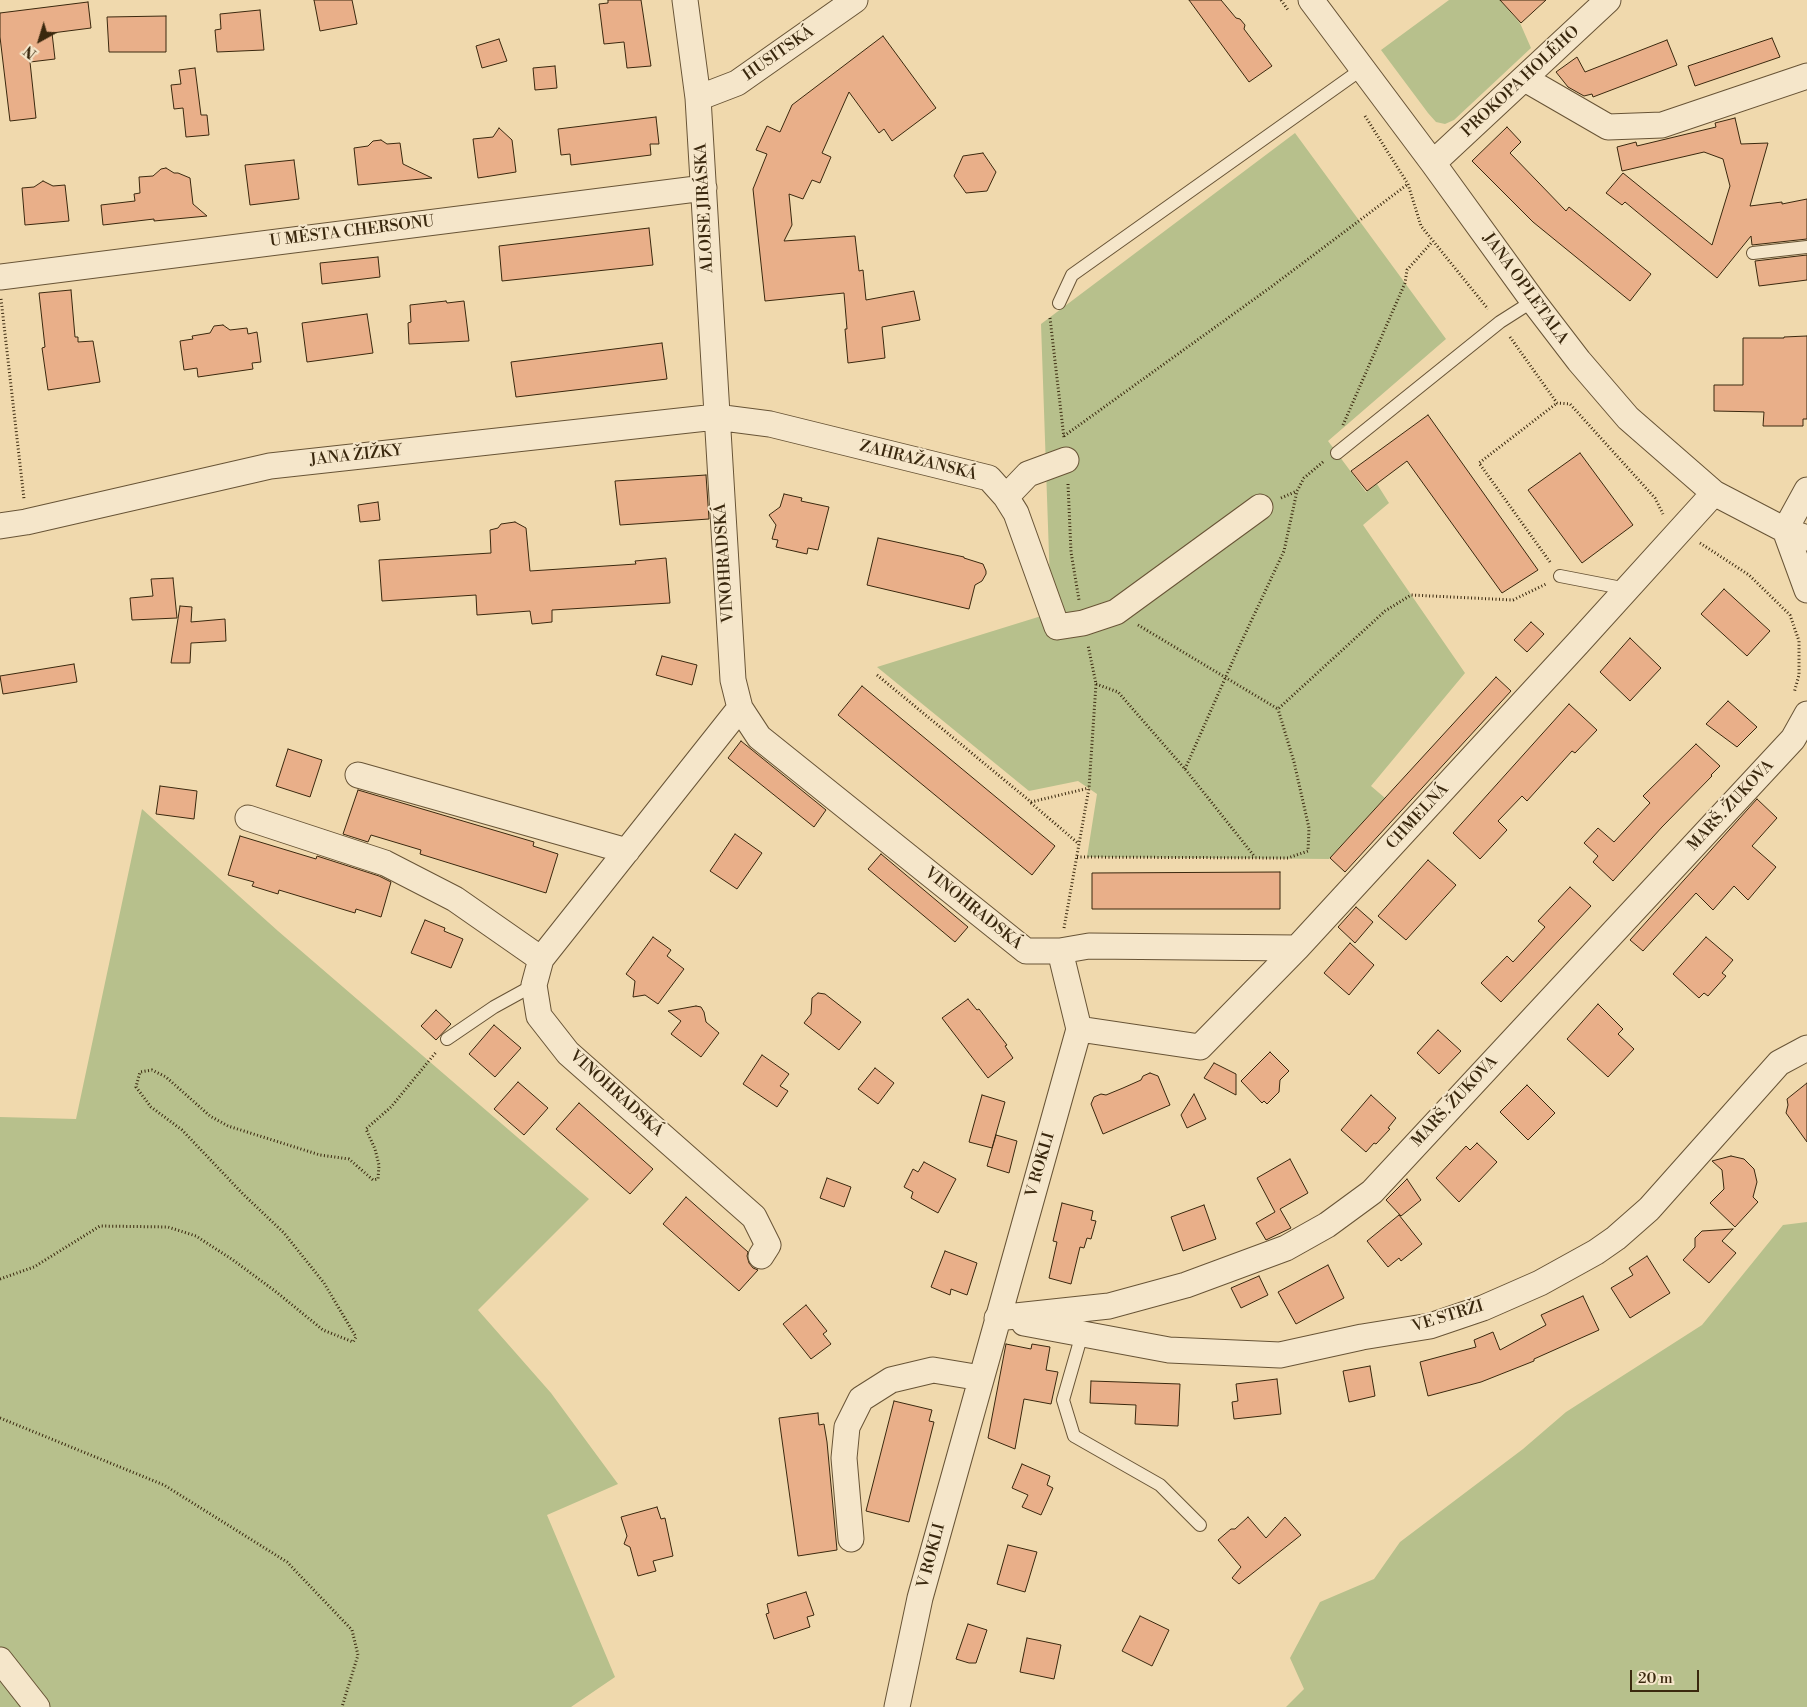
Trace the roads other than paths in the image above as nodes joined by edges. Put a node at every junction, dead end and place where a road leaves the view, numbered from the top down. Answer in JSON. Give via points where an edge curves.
{"nodes":[{"id":1,"x":684,"y":0,"type":"edge"},
{"id":2,"x":855,"y":0,"type":"edge"},
{"id":3,"x":1311,"y":0,"type":"edge"},
{"id":4,"x":1608,"y":0,"type":"edge"},
{"id":5,"x":1362,"y":69,"type":"junction"},
{"id":6,"x":1807,"y":76,"type":"edge"},
{"id":7,"x":1525,"y":80,"type":"junction"},
{"id":8,"x":698,"y":98,"type":"junction"},
{"id":9,"x":1434,"y":163,"type":"junction"},
{"id":10,"x":704,"y":188,"type":"junction"},
{"id":11,"x":1807,"y":247,"type":"edge"},
{"id":12,"x":1753,"y":253,"type":"dead end"},
{"id":13,"x":0,"y":286,"type":"edge"},
{"id":14,"x":1533,"y":301,"type":"junction"},
{"id":15,"x":1059,"y":302,"type":"dead end"},
{"id":16,"x":716,"y":417,"type":"junction"},
{"id":17,"x":1065,"y":448,"type":"road end"},
{"id":18,"x":1337,"y":452,"type":"road end"},
{"id":19,"x":1807,"y":490,"type":"edge"},
{"id":20,"x":1714,"y":493,"type":"junction"},
{"id":21,"x":1006,"y":498,"type":"junction"},
{"id":22,"x":1260,"y":507,"type":"dead end"},
{"id":23,"x":0,"y":526,"type":"edge"},
{"id":24,"x":1796,"y":534,"type":"edge"},
{"id":25,"x":1560,"y":576,"type":"road end"},
{"id":26,"x":1627,"y":589,"type":"junction"},
{"id":27,"x":1807,"y":590,"type":"edge"},
{"id":28,"x":1800,"y":706,"type":"edge"},
{"id":29,"x":740,"y":708,"type":"junction"},
{"id":30,"x":358,"y":775,"type":"dead end"},
{"id":31,"x":248,"y":818,"type":"dead end"},
{"id":32,"x":627,"y":851,"type":"junction"},
{"id":33,"x":1297,"y":948,"type":"junction"},
{"id":34,"x":1060,"y":951,"type":"junction"},
{"id":35,"x":541,"y":959,"type":"junction"},
{"id":36,"x":534,"y":985,"type":"junction"},
{"id":37,"x":1079,"y":1028,"type":"junction"},
{"id":38,"x":447,"y":1040,"type":"road end"},
{"id":39,"x":1807,"y":1048,"type":"edge"},
{"id":40,"x":761,"y":1256,"type":"dead end"},
{"id":41,"x":997,"y":1318,"type":"junction"},
{"id":42,"x":1082,"y":1334,"type":"junction"},
{"id":43,"x":981,"y":1378,"type":"junction"},
{"id":44,"x":1200,"y":1525,"type":"dead end"},
{"id":45,"x":851,"y":1539,"type":"dead end"},
{"id":46,"x":0,"y":1660,"type":"edge"},
{"id":47,"x":37,"y":1707,"type":"edge"},
{"id":48,"x":897,"y":1707,"type":"edge"}],
"edges":[{"from":1,"to":8,"type":"street","name":"ALOISE JIRÁSKA"},
{"from":2,"to":8,"type":"street","name":"HUSITSKÁ","via":[[737,83]]},
{"from":3,"to":5,"type":"street","name":"JANA OPLETALA"},
{"from":4,"to":7,"type":"street","name":"PROKOPA HOLÉHO"},
{"from":5,"to":9,"type":"street","name":"JANA OPLETALA"},
{"from":5,"to":15,"type":"lane","via":[[1072,275]]},
{"from":6,"to":7,"type":"street","via":[[1662,125],[1608,127]]},
{"from":7,"to":9,"type":"street","name":"PROKOPA HOLÉHO"},
{"from":8,"to":10,"type":"street","name":"ALOISE JIRÁSKA"},
{"from":9,"to":14,"type":"street","name":"JANA OPLETALA"},
{"from":10,"to":13,"type":"street","name":"U MĚSTA CHERSONU"},
{"from":10,"to":16,"type":"street","name":"ALOISE JIRÁSKA"},
{"from":11,"to":12,"type":"lane"},
{"from":14,"to":18,"type":"lane","via":[[1500,322]]},
{"from":14,"to":20,"type":"street","name":"JANA OPLETALA","via":[[1628,418]]},
{"from":16,"to":21,"type":"street","name":"ZAHRAŽANSKÁ","via":[[770,424],[989,478]]},
{"from":16,"to":23,"type":"street","name":"JANA ŽIŽKY","via":[[270,466]]},
{"from":16,"to":29,"type":"street","name":"VINOHRADSKÁ","via":[[732,680]]},
{"from":17,"to":21,"type":"street","via":[[1028,474]]},
{"from":19,"to":24,"type":"street"},
{"from":20,"to":24,"type":"street","name":"JANA OPLETALA"},
{"from":20,"to":26,"type":"street","name":"CHMELNÁ"},
{"from":21,"to":22,"type":"street","name":"ZAHRAŽANSKÁ","via":[[1016,513],[1057,627],[1116,612]]},
{"from":24,"to":27,"type":"street"},
{"from":25,"to":26,"type":"lane"},
{"from":26,"to":33,"type":"street","name":"CHMELNÁ"},
{"from":28,"to":41,"type":"street","name":"MARŠ. ŽUKOVA","via":[[1793,739],[1372,1192],[1286,1248],[1186,1285],[1109,1306]]},
{"from":29,"to":32,"type":"street","name":"VINOHRADSKÁ"},
{"from":29,"to":34,"type":"street","name":"VINOHRADSKÁ","via":[[759,737],[1026,951]]},
{"from":30,"to":32,"type":"street"},
{"from":31,"to":35,"type":"street","via":[[385,863],[455,899]]},
{"from":32,"to":35,"type":"street","name":"VINOHRADSKÁ"},
{"from":33,"to":34,"type":"street","name":"VINOHRADSKÁ","via":[[1089,946]]},
{"from":33,"to":37,"type":"street","name":"CHMELNÁ","via":[[1200,1047]]},
{"from":34,"to":37,"type":"street","name":"V ROKLI"},
{"from":35,"to":36,"type":"street","name":"VINOHRADSKÁ"},
{"from":36,"to":38,"type":"lane","via":[[494,1007]]},
{"from":36,"to":40,"type":"street","name":"VINOHRADSKÁ","via":[[539,1016],[568,1053],[754,1217],[768,1245]]},
{"from":37,"to":41,"type":"street","name":"V ROKLI"},
{"from":39,"to":42,"type":"street","name":"VE STRŽI","via":[[1779,1063],[1649,1209],[1616,1238],[1540,1283],[1483,1308],[1430,1326],[1280,1355],[1169,1350]]},
{"from":41,"to":42,"type":"street","name":"VE STRŽI"},
{"from":41,"to":43,"type":"street","name":"V ROKLI"},
{"from":42,"to":44,"type":"lane","via":[[1063,1400],[1074,1436],[1160,1486]]},
{"from":43,"to":45,"type":"street","via":[[932,1370],[891,1380],[861,1399],[846,1427],[844,1458]]},
{"from":43,"to":48,"type":"street","name":"V ROKLI","via":[[920,1598]]},
{"from":46,"to":47,"type":"street"}]}
